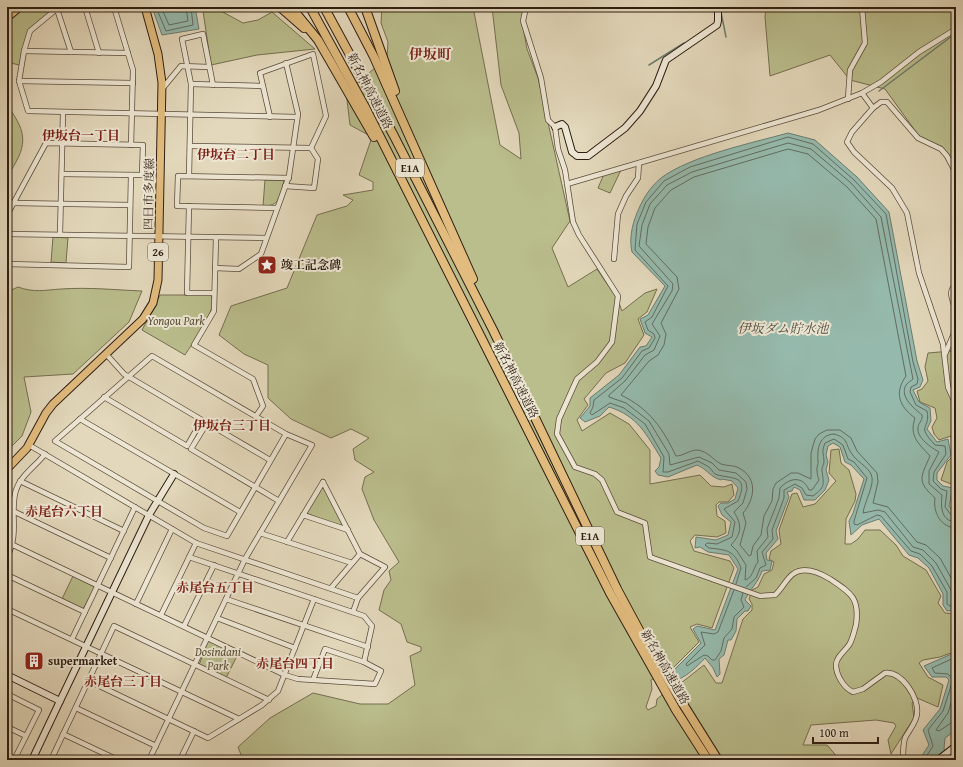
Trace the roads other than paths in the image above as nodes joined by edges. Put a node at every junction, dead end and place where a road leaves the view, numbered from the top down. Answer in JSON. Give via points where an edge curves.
{"nodes":[{"id":1,"x":19,"y":7,"type":"edge"},
{"id":2,"x":85,"y":7,"type":"edge"},
{"id":3,"x":114,"y":7,"type":"edge"},
{"id":4,"x":145,"y":7,"type":"edge"},
{"id":5,"x":280,"y":7,"type":"edge"},
{"id":6,"x":290,"y":7,"type":"edge"},
{"id":7,"x":310,"y":7,"type":"edge"},
{"id":8,"x":324,"y":7,"type":"edge"},
{"id":9,"x":348,"y":7,"type":"edge"},
{"id":10,"x":366,"y":7,"type":"edge"},
{"id":11,"x":526,"y":7,"type":"edge"},
{"id":12,"x":718,"y":7,"type":"edge"},
{"id":13,"x":862,"y":7,"type":"edge"},
{"id":14,"x":58,"y":8,"type":"edge"},
{"id":15,"x":7,"y":17,"type":"edge"},
{"id":16,"x":956,"y":29,"type":"edge"},
{"id":17,"x":24,"y":51,"type":"junction"},
{"id":18,"x":71,"y":52,"type":"junction"},
{"id":19,"x":99,"y":52,"type":"junction"},
{"id":20,"x":128,"y":53,"type":"junction"},
{"id":21,"x":327,"y":54,"type":"junction"},
{"id":22,"x":286,"y":63,"type":"junction"},
{"id":23,"x":188,"y":66,"type":"junction"},
{"id":24,"x":209,"y":67,"type":"junction"},
{"id":25,"x":19,"y":81,"type":"junction"},
{"id":26,"x":133,"y":83,"type":"junction"},
{"id":27,"x":191,"y":84,"type":"junction"},
{"id":28,"x":213,"y":85,"type":"junction"},
{"id":29,"x":263,"y":86,"type":"junction"},
{"id":30,"x":162,"y":89,"type":"junction"},
{"id":31,"x":862,"y":93,"type":"junction"},
{"id":32,"x":848,"y":99,"type":"junction"},
{"id":33,"x":872,"y":108,"type":"junction"},
{"id":34,"x":63,"y":112,"type":"junction"},
{"id":35,"x":132,"y":114,"type":"junction"},
{"id":36,"x":161,"y":115,"type":"junction"},
{"id":37,"x":191,"y":115,"type":"junction"},
{"id":38,"x":270,"y":117,"type":"junction"},
{"id":39,"x":297,"y":117,"type":"junction"},
{"id":40,"x":554,"y":127,"type":"junction"},
{"id":41,"x":62,"y":144,"type":"junction"},
{"id":42,"x":131,"y":145,"type":"junction"},
{"id":43,"x":190,"y":146,"type":"junction"},
{"id":44,"x":293,"y":148,"type":"junction"},
{"id":45,"x":311,"y":148,"type":"junction"},
{"id":46,"x":639,"y":163,"type":"junction"},
{"id":47,"x":423,"y":165,"type":"junction"},
{"id":48,"x":398,"y":172,"type":"junction"},
{"id":49,"x":956,"y":173,"type":"edge"},
{"id":50,"x":62,"y":174,"type":"junction"},
{"id":51,"x":131,"y":175,"type":"junction"},
{"id":52,"x":189,"y":176,"type":"junction"},
{"id":53,"x":288,"y":178,"type":"junction"},
{"id":54,"x":567,"y":184,"type":"junction"},
{"id":55,"x":285,"y":186,"type":"junction"},
{"id":56,"x":14,"y":203,"type":"junction"},
{"id":57,"x":61,"y":204,"type":"junction"},
{"id":58,"x":130,"y":205,"type":"junction"},
{"id":59,"x":189,"y":206,"type":"junction"},
{"id":60,"x":278,"y":208,"type":"junction"},
{"id":61,"x":7,"y":214,"type":"edge"},
{"id":62,"x":7,"y":234,"type":"edge"},
{"id":63,"x":60,"y":234,"type":"junction"},
{"id":64,"x":130,"y":236,"type":"junction"},
{"id":65,"x":158,"y":236,"type":"junction"},
{"id":66,"x":188,"y":236,"type":"junction"},
{"id":67,"x":216,"y":237,"type":"junction"},
{"id":68,"x":266,"y":238,"type":"junction"},
{"id":69,"x":614,"y":259,"type":"dead end"},
{"id":70,"x":7,"y":264,"type":"edge"},
{"id":71,"x":215,"y":268,"type":"junction"},
{"id":72,"x":956,"y":284,"type":"edge"},
{"id":73,"x":214,"y":293,"type":"junction"},
{"id":74,"x":956,"y":310,"type":"edge"},
{"id":75,"x":956,"y":329,"type":"edge"},
{"id":76,"x":493,"y":330,"type":"junction"},
{"id":77,"x":106,"y":354,"type":"junction"},
{"id":78,"x":945,"y":356,"type":"junction"},
{"id":79,"x":127,"y":376,"type":"junction"},
{"id":80,"x":104,"y":397,"type":"junction"},
{"id":81,"x":956,"y":405,"type":"edge"},
{"id":82,"x":256,"y":416,"type":"junction"},
{"id":83,"x":80,"y":419,"type":"junction"},
{"id":84,"x":286,"y":434,"type":"junction"},
{"id":85,"x":29,"y":445,"type":"junction"},
{"id":86,"x":45,"y":454,"type":"junction"},
{"id":87,"x":270,"y":460,"type":"junction"},
{"id":88,"x":7,"y":469,"type":"edge"},
{"id":89,"x":174,"y":474,"type":"junction"},
{"id":90,"x":20,"y":481,"type":"junction"},
{"id":91,"x":255,"y":486,"type":"junction"},
{"id":92,"x":157,"y":501,"type":"junction"},
{"id":93,"x":280,"y":501,"type":"junction"},
{"id":94,"x":135,"y":507,"type":"junction"},
{"id":95,"x":15,"y":512,"type":"junction"},
{"id":96,"x":240,"y":512,"type":"junction"},
{"id":97,"x":150,"y":515,"type":"junction"},
{"id":98,"x":303,"y":516,"type":"junction"},
{"id":99,"x":172,"y":529,"type":"junction"},
{"id":100,"x":348,"y":530,"type":"junction"},
{"id":101,"x":124,"y":531,"type":"junction"},
{"id":102,"x":260,"y":533,"type":"junction"},
{"id":103,"x":287,"y":542,"type":"junction"},
{"id":104,"x":196,"y":543,"type":"junction"},
{"id":105,"x":13,"y":545,"type":"junction"},
{"id":106,"x":360,"y":554,"type":"junction"},
{"id":107,"x":7,"y":557,"type":"edge"},
{"id":108,"x":189,"y":557,"type":"junction"},
{"id":109,"x":111,"y":558,"type":"junction"},
{"id":110,"x":245,"y":559,"type":"junction"},
{"id":111,"x":352,"y":563,"type":"junction"},
{"id":112,"x":214,"y":565,"type":"junction"},
{"id":113,"x":238,"y":574,"type":"junction"},
{"id":114,"x":7,"y":575,"type":"edge"},
{"id":115,"x":98,"y":585,"type":"junction"},
{"id":116,"x":331,"y":588,"type":"junction"},
{"id":117,"x":113,"y":592,"type":"junction"},
{"id":118,"x":358,"y":598,"type":"junction"},
{"id":119,"x":226,"y":599,"type":"junction"},
{"id":120,"x":314,"y":599,"type":"junction"},
{"id":121,"x":136,"y":604,"type":"junction"},
{"id":122,"x":7,"y":609,"type":"edge"},
{"id":123,"x":85,"y":612,"type":"junction"},
{"id":124,"x":353,"y":612,"type":"junction"},
{"id":125,"x":161,"y":615,"type":"junction"},
{"id":126,"x":217,"y":618,"type":"junction"},
{"id":127,"x":304,"y":625,"type":"junction"},
{"id":128,"x":184,"y":626,"type":"junction"},
{"id":129,"x":208,"y":638,"type":"junction"},
{"id":130,"x":72,"y":639,"type":"junction"},
{"id":131,"x":87,"y":646,"type":"junction"},
{"id":132,"x":368,"y":647,"type":"junction"},
{"id":133,"x":295,"y":648,"type":"junction"},
{"id":134,"x":102,"y":654,"type":"junction"},
{"id":135,"x":650,"y":658,"type":"junction"},
{"id":136,"x":364,"y":662,"type":"junction"},
{"id":137,"x":194,"y":665,"type":"junction"},
{"id":138,"x":7,"y":675,"type":"edge"},
{"id":139,"x":286,"y":675,"type":"junction"},
{"id":140,"x":313,"y":680,"type":"junction"},
{"id":141,"x":89,"y":681,"type":"junction"},
{"id":142,"x":182,"y":692,"type":"junction"},
{"id":143,"x":7,"y":694,"type":"edge"},
{"id":144,"x":269,"y":700,"type":"junction"},
{"id":145,"x":60,"y":701,"type":"junction"},
{"id":146,"x":679,"y":707,"type":"junction"},
{"id":147,"x":76,"y":708,"type":"junction"},
{"id":148,"x":169,"y":719,"type":"junction"},
{"id":149,"x":239,"y":719,"type":"junction"},
{"id":150,"x":7,"y":727,"type":"edge"},
{"id":151,"x":194,"y":731,"type":"junction"},
{"id":152,"x":63,"y":734,"type":"junction"},
{"id":153,"x":26,"y":736,"type":"junction"},
{"id":154,"x":156,"y":746,"type":"junction"},
{"id":155,"x":956,"y":746,"type":"edge"},
{"id":156,"x":14,"y":760,"type":"edge"},
{"id":157,"x":32,"y":760,"type":"edge"},
{"id":158,"x":51,"y":760,"type":"edge"},
{"id":159,"x":118,"y":760,"type":"edge"},
{"id":160,"x":149,"y":760,"type":"edge"},
{"id":161,"x":180,"y":760,"type":"edge"},
{"id":162,"x":708,"y":760,"type":"edge"},
{"id":163,"x":718,"y":760,"type":"edge"},
{"id":164,"x":903,"y":760,"type":"edge"},
{"id":165,"x":938,"y":760,"type":"edge"}],
"edges":[{"from":1,"to":15,"type":"highway"},
{"from":2,"to":19,"type":"street"},
{"from":3,"to":20,"type":"street"},
{"from":4,"to":30,"type":"main road","name":"四日市多度線","number":"26","via":[[158,54]]},
{"from":5,"to":21,"type":"highway"},
{"from":6,"to":21,"type":"highway","via":[[314,34]]},
{"from":7,"to":48,"type":"highway","name":"新名神高速道路","number":"E1A","via":[[344,65]]},
{"from":8,"to":76,"type":"highway","name":"新名神高速道路","number":"E1A"},
{"from":9,"to":47,"type":"highway","via":[[367,40]]},
{"from":10,"to":47,"type":"highway"},
{"from":11,"to":40,"type":"street","via":[[524,21],[541,78],[548,120]]},
{"from":12,"to":40,"type":"street","via":[[717,25],[666,60],[656,86],[640,111],[613,138],[588,156],[580,157],[572,152],[565,127],[562,124]]},
{"from":13,"to":32,"type":"street","via":[[865,43],[850,70]]},
{"from":14,"to":17,"type":"street","via":[[30,31]]},
{"from":14,"to":18,"type":"street"},
{"from":16,"to":31,"type":"street"},
{"from":17,"to":18,"type":"street"},
{"from":17,"to":25,"type":"street"},
{"from":18,"to":19,"type":"street"},
{"from":19,"to":20,"type":"street"},
{"from":20,"to":26,"type":"street","via":[[133,70]]},
{"from":21,"to":48,"type":"highway"},
{"from":22,"to":29,"type":"street","via":[[260,73]]},
{"from":22,"to":39,"type":"street"},
{"from":22,"to":45,"type":"street","via":[[313,54],[326,116]]},
{"from":23,"to":24,"type":"street"},
{"from":23,"to":24,"type":"street","via":[[182,39],[203,34]]},
{"from":23,"to":27,"type":"street"},
{"from":23,"to":30,"type":"street","via":[[181,66]]},
{"from":24,"to":28,"type":"street"},
{"from":25,"to":26,"type":"street"},
{"from":25,"to":34,"type":"street","via":[[28,111]]},
{"from":26,"to":35,"type":"street"},
{"from":27,"to":28,"type":"street"},
{"from":27,"to":37,"type":"street"},
{"from":28,"to":29,"type":"street"},
{"from":29,"to":38,"type":"street"},
{"from":30,"to":36,"type":"main road","name":"四日市多度線","number":"26"},
{"from":31,"to":32,"type":"street"},
{"from":31,"to":33,"type":"street"},
{"from":32,"to":46,"type":"street","via":[[812,113]]},
{"from":33,"to":49,"type":"street","via":[[881,102],[888,103],[918,138],[941,149]]},
{"from":33,"to":78,"type":"street","via":[[850,134],[848,145],[892,188],[907,213],[919,273]]},
{"from":34,"to":35,"type":"street"},
{"from":34,"to":41,"type":"street"},
{"from":35,"to":36,"type":"street"},
{"from":35,"to":42,"type":"street"},
{"from":36,"to":37,"type":"street"},
{"from":36,"to":65,"type":"main road","name":"四日市多度線","number":"26"},
{"from":37,"to":38,"type":"street"},
{"from":37,"to":43,"type":"street"},
{"from":38,"to":39,"type":"street"},
{"from":39,"to":44,"type":"street"},
{"from":40,"to":54,"type":"street"},
{"from":41,"to":42,"type":"street"},
{"from":41,"to":50,"type":"street"},
{"from":41,"to":56,"type":"street","via":[[46,143]]},
{"from":42,"to":51,"type":"street","via":[[143,145],[142,175]]},
{"from":43,"to":44,"type":"street"},
{"from":43,"to":52,"type":"street"},
{"from":44,"to":45,"type":"street"},
{"from":44,"to":53,"type":"street"},
{"from":45,"to":55,"type":"street","via":[[318,159],[314,188]]},
{"from":46,"to":54,"type":"street"},
{"from":46,"to":69,"type":"street","via":[[638,178],[618,214]]},
{"from":47,"to":76,"type":"highway"},
{"from":48,"to":135,"type":"highway","name":"新名神高速道路","number":"E1A","via":[[582,540]]},
{"from":50,"to":51,"type":"street"},
{"from":50,"to":57,"type":"street"},
{"from":51,"to":58,"type":"street"},
{"from":52,"to":53,"type":"street"},
{"from":52,"to":59,"type":"street","via":[[178,176],[177,206]]},
{"from":53,"to":55,"type":"street"},
{"from":54,"to":164,"type":"street","via":[[573,222],[618,298],[612,342],[596,362],[577,379],[558,422],[558,437],[575,467],[595,474],[602,480],[617,512],[645,523],[650,557],[756,595],[775,595],[792,574],[808,570],[825,576],[850,593],[857,606],[855,629],[850,644],[836,667],[843,685],[853,692],[863,689],[885,674],[897,675],[904,681],[918,709],[917,718],[904,740]]},
{"from":55,"to":60,"type":"street"},
{"from":56,"to":57,"type":"street"},
{"from":56,"to":61,"type":"street"},
{"from":57,"to":58,"type":"street"},
{"from":57,"to":63,"type":"street"},
{"from":58,"to":64,"type":"street"},
{"from":59,"to":60,"type":"street"},
{"from":59,"to":66,"type":"street"},
{"from":60,"to":68,"type":"street"},
{"from":62,"to":63,"type":"street"},
{"from":63,"to":64,"type":"street"},
{"from":64,"to":65,"type":"street"},
{"from":64,"to":70,"type":"street","via":[[129,266]]},
{"from":65,"to":66,"type":"street"},
{"from":65,"to":77,"type":"main road","name":"四日市多度線","number":"26","via":[[158,280],[151,307],[136,328]]},
{"from":66,"to":67,"type":"street"},
{"from":66,"to":73,"type":"street","via":[[187,293]]},
{"from":67,"to":68,"type":"street"},
{"from":67,"to":71,"type":"street"},
{"from":68,"to":71,"type":"street","via":[[261,254],[240,269]]},
{"from":71,"to":73,"type":"street"},
{"from":72,"to":74,"type":"street","via":[[951,293]]},
{"from":73,"to":82,"type":"street","via":[[214,311],[194,345],[253,379],[263,406]]},
{"from":75,"to":78,"type":"street"},
{"from":76,"to":135,"type":"highway","name":"新名神高速道路","number":"E1A"},
{"from":77,"to":79,"type":"street"},
{"from":77,"to":85,"type":"main road","name":"四日市多度線","number":"26","via":[[53,404]]},
{"from":78,"to":81,"type":"street","via":[[948,387]]},
{"from":79,"to":80,"type":"street"},
{"from":79,"to":80,"type":"street","via":[[202,420],[186,446]]},
{"from":79,"to":82,"type":"street","via":[[152,356]]},
{"from":80,"to":83,"type":"street"},
{"from":82,"to":84,"type":"street"},
{"from":83,"to":89,"type":"street"},
{"from":83,"to":92,"type":"street","via":[[55,441]]},
{"from":84,"to":87,"type":"street"},
{"from":84,"to":93,"type":"street","via":[[312,445]]},
{"from":85,"to":86,"type":"street"},
{"from":85,"to":88,"type":"main road","name":"四日市多度線","number":"26"},
{"from":86,"to":90,"type":"street"},
{"from":86,"to":94,"type":"street"},
{"from":87,"to":91,"type":"street"},
{"from":87,"to":91,"type":"street","via":[[207,423],[191,449]]},
{"from":89,"to":92,"type":"street"},
{"from":89,"to":96,"type":"street"},
{"from":90,"to":95,"type":"street","via":[[16,491]]},
{"from":90,"to":101,"type":"street"},
{"from":91,"to":93,"type":"street"},
{"from":91,"to":96,"type":"street"},
{"from":92,"to":96,"type":"street","via":[[206,529],[227,536]]},
{"from":92,"to":97,"type":"street"},
{"from":93,"to":102,"type":"street"},
{"from":94,"to":97,"type":"street"},
{"from":94,"to":101,"type":"street"},
{"from":95,"to":105,"type":"street"},
{"from":95,"to":109,"type":"street"},
{"from":97,"to":99,"type":"street"},
{"from":97,"to":117,"type":"street"},
{"from":98,"to":100,"type":"street"},
{"from":98,"to":100,"type":"street","via":[[323,482]]},
{"from":98,"to":103,"type":"street"},
{"from":99,"to":104,"type":"street"},
{"from":99,"to":121,"type":"street"},
{"from":100,"to":106,"type":"street"},
{"from":101,"to":109,"type":"street"},
{"from":102,"to":103,"type":"street"},
{"from":102,"to":110,"type":"street"},
{"from":103,"to":111,"type":"street"},
{"from":104,"to":108,"type":"street"},
{"from":104,"to":110,"type":"street"},
{"from":105,"to":107,"type":"street"},
{"from":105,"to":115,"type":"street"},
{"from":106,"to":111,"type":"street"},
{"from":106,"to":118,"type":"street","via":[[385,567]]},
{"from":108,"to":112,"type":"street"},
{"from":108,"to":125,"type":"street"},
{"from":109,"to":115,"type":"street"},
{"from":110,"to":113,"type":"street"},
{"from":110,"to":116,"type":"street"},
{"from":111,"to":116,"type":"street"},
{"from":112,"to":113,"type":"street"},
{"from":112,"to":128,"type":"street"},
{"from":113,"to":119,"type":"street"},
{"from":113,"to":120,"type":"street"},
{"from":114,"to":123,"type":"street"},
{"from":115,"to":117,"type":"street"},
{"from":115,"to":123,"type":"street"},
{"from":116,"to":118,"type":"street"},
{"from":117,"to":121,"type":"street"},
{"from":117,"to":131,"type":"street"},
{"from":118,"to":124,"type":"street"},
{"from":119,"to":126,"type":"street"},
{"from":119,"to":127,"type":"street"},
{"from":120,"to":124,"type":"street"},
{"from":120,"to":127,"type":"street"},
{"from":121,"to":125,"type":"street"},
{"from":122,"to":130,"type":"street"},
{"from":123,"to":130,"type":"street"},
{"from":124,"to":132,"type":"street","via":[[364,616],[372,626]]},
{"from":125,"to":128,"type":"street"},
{"from":126,"to":129,"type":"street"},
{"from":126,"to":133,"type":"street"},
{"from":127,"to":132,"type":"street"},
{"from":127,"to":133,"type":"street"},
{"from":128,"to":129,"type":"street"},
{"from":129,"to":137,"type":"street"},
{"from":129,"to":139,"type":"street"},
{"from":130,"to":131,"type":"street"},
{"from":131,"to":134,"type":"street"},
{"from":131,"to":145,"type":"street"},
{"from":132,"to":136,"type":"street"},
{"from":133,"to":139,"type":"street"},
{"from":134,"to":137,"type":"street","via":[[114,626]]},
{"from":134,"to":141,"type":"street"},
{"from":134,"to":142,"type":"street"},
{"from":135,"to":146,"type":"highway","name":"新名神高速道路","number":"E1A"},
{"from":136,"to":140,"type":"street","via":[[324,649]]},
{"from":136,"to":140,"type":"street","via":[[381,671],[375,684]]},
{"from":137,"to":142,"type":"street"},
{"from":137,"to":144,"type":"street"},
{"from":138,"to":145,"type":"street"},
{"from":139,"to":140,"type":"street"},
{"from":139,"to":144,"type":"street","via":[[278,691]]},
{"from":141,"to":147,"type":"street"},
{"from":141,"to":148,"type":"street"},
{"from":142,"to":148,"type":"street"},
{"from":142,"to":149,"type":"street"},
{"from":143,"to":153,"type":"street","via":[[39,710]]},
{"from":144,"to":149,"type":"street"},
{"from":145,"to":157,"type":"street"},
{"from":146,"to":162,"type":"highway","name":"新名神高速道路","number":"E1A"},
{"from":146,"to":163,"type":"highway","name":"新名神高速道路","number":"E1A"},
{"from":147,"to":152,"type":"street"},
{"from":147,"to":154,"type":"street"},
{"from":148,"to":151,"type":"street"},
{"from":148,"to":154,"type":"street"},
{"from":149,"to":151,"type":"street","via":[[208,738]]},
{"from":150,"to":153,"type":"street"},
{"from":151,"to":161,"type":"street"},
{"from":152,"to":158,"type":"street"},
{"from":152,"to":159,"type":"street"},
{"from":153,"to":156,"type":"street"},
{"from":154,"to":160,"type":"street"},
{"from":155,"to":165,"type":"street"}]}
